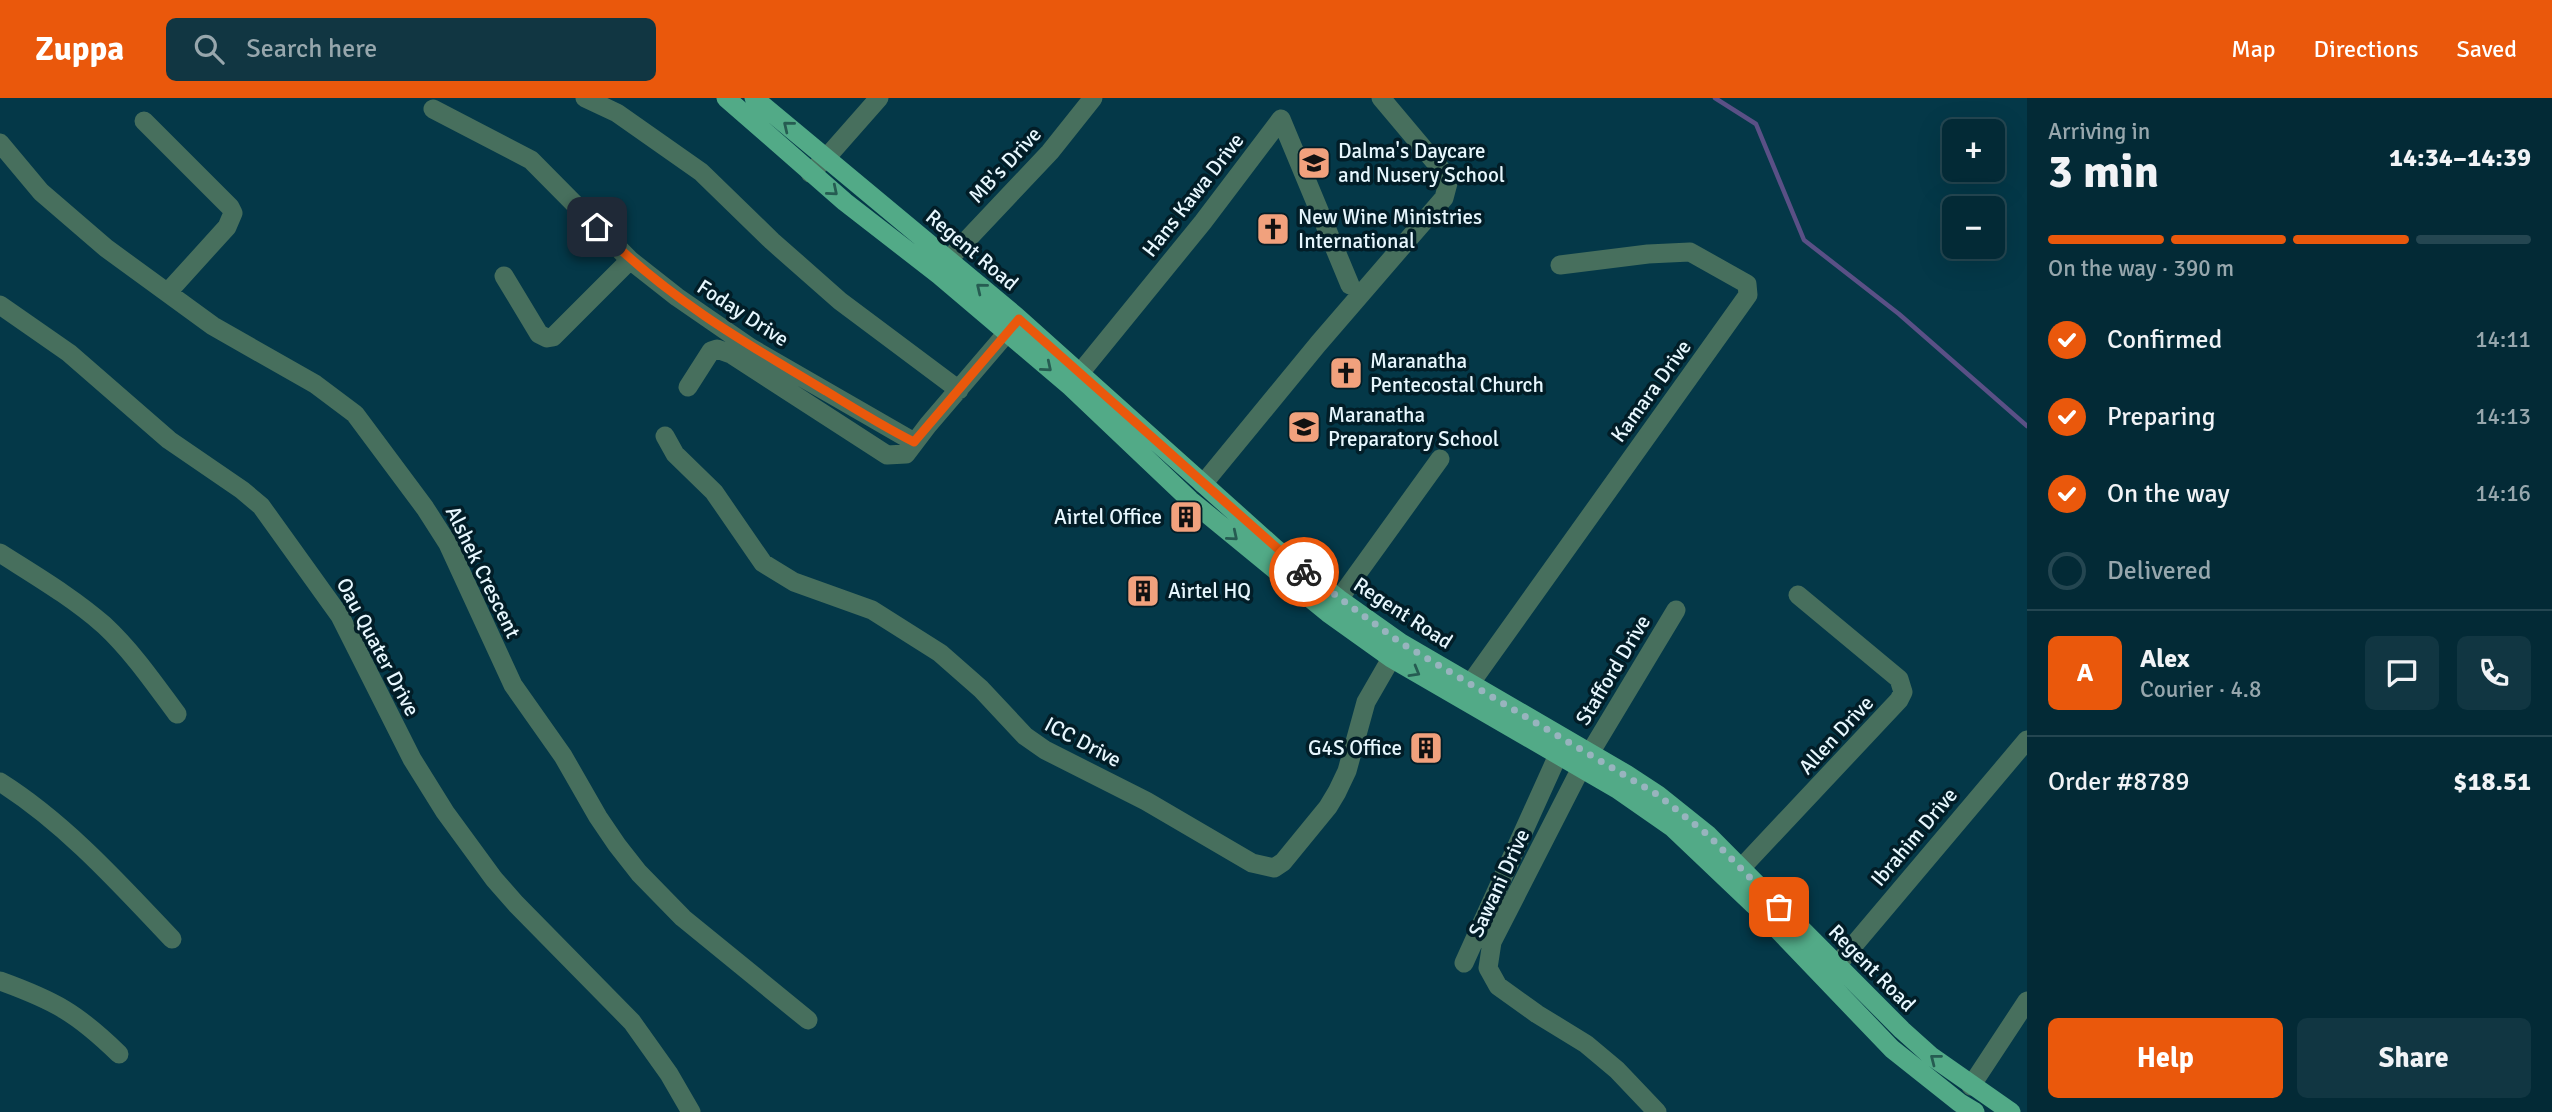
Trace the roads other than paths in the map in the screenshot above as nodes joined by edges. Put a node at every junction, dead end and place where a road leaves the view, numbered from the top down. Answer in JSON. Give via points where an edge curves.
{"nodes":[{"id":1,"x":585,"y":98,"type":"edge"},
{"id":2,"x":726,"y":98,"type":"edge"},
{"id":3,"x":754,"y":98,"type":"edge"},
{"id":4,"x":879,"y":98,"type":"edge"},
{"id":5,"x":1093,"y":98,"type":"edge"},
{"id":6,"x":1381,"y":98,"type":"edge"},
{"id":7,"x":433,"y":109,"type":"dead end"},
{"id":8,"x":144,"y":121,"type":"dead end"},
{"id":9,"x":4,"y":158,"type":"edge"},
{"id":10,"x":827,"y":158,"type":"junction"},
{"id":11,"x":810,"y":173,"type":"junction"},
{"id":12,"x":630,"y":260,"type":"junction"},
{"id":13,"x":948,"y":260,"type":"junction"},
{"id":14,"x":1560,"y":265,"type":"dead end"},
{"id":15,"x":504,"y":276,"type":"dead end"},
{"id":16,"x":1350,"y":285,"type":"dead end"},
{"id":17,"x":168,"y":292,"type":"junction"},
{"id":18,"x":0,"y":305,"type":"edge"},
{"id":19,"x":1013,"y":326,"type":"junction"},
{"id":20,"x":1080,"y":373,"type":"junction"},
{"id":21,"x":688,"y":387,"type":"dead end"},
{"id":22,"x":959,"y":390,"type":"junction"},
{"id":23,"x":665,"y":436,"type":"dead end"},
{"id":24,"x":914,"y":442,"type":"junction"},
{"id":25,"x":1440,"y":460,"type":"dead end"},
{"id":26,"x":1203,"y":484,"type":"junction"},
{"id":27,"x":0,"y":554,"type":"edge"},
{"id":28,"x":1270,"y":556,"type":"junction"},
{"id":29,"x":1798,"y":595,"type":"dead end"},
{"id":30,"x":1339,"y":599,"type":"junction"},
{"id":31,"x":1676,"y":610,"type":"dead end"},
{"id":32,"x":1396,"y":650,"type":"junction"},
{"id":33,"x":1470,"y":684,"type":"junction"},
{"id":34,"x":177,"y":714,"type":"dead end"},
{"id":35,"x":2027,"y":740,"type":"edge"},
{"id":36,"x":1558,"y":755,"type":"junction"},
{"id":37,"x":1585,"y":761,"type":"junction"},
{"id":38,"x":0,"y":782,"type":"edge"},
{"id":39,"x":1735,"y":875,"type":"junction"},
{"id":40,"x":172,"y":939,"type":"dead end"},
{"id":41,"x":1464,"y":963,"type":"dead end"},
{"id":42,"x":1837,"y":965,"type":"junction"},
{"id":43,"x":0,"y":981,"type":"edge"},
{"id":44,"x":2027,"y":1001,"type":"edge"},
{"id":45,"x":808,"y":1020,"type":"dead end"},
{"id":46,"x":119,"y":1054,"type":"dead end"},
{"id":47,"x":1971,"y":1086,"type":"junction"},
{"id":48,"x":691,"y":1112,"type":"edge"},
{"id":49,"x":1657,"y":1112,"type":"edge"},
{"id":50,"x":1975,"y":1112,"type":"edge"},
{"id":51,"x":2011,"y":1112,"type":"edge"}],
"edges":[{"from":1,"to":22,"type":"street","via":[[617,113],[701,172],[840,301]]},
{"from":2,"to":11,"type":"main road","name":"Regent Road"},
{"from":10,"to":3,"type":"main road","name":"Regent Road","one_way":true},
{"from":4,"to":10,"type":"street"},
{"from":5,"to":13,"type":"street","name":"MB's Drive","via":[[1050,152]]},
{"from":6,"to":26,"type":"street","via":[[1445,174],[1444,198]]},
{"from":7,"to":12,"type":"street","name":"Foday Drive","via":[[531,160]]},
{"from":8,"to":17,"type":"street","via":[[233,213],[227,227]]},
{"from":9,"to":17,"type":"street","name":"Alshek Crescent","via":[[75,223]]},
{"from":10,"to":11,"type":"street"},
{"from":10,"to":13,"type":"main road","name":"Regent Road"},
{"from":11,"to":19,"type":"main road","name":"Regent Road","one_way":true,"via":[[939,275]]},
{"from":12,"to":15,"type":"street","via":[[554,337],[547,338],[539,334]]},
{"from":12,"to":24,"type":"street","name":"Foday Drive","via":[[751,348]]},
{"from":19,"to":13,"type":"main road","name":"Regent Road","one_way":true},
{"from":14,"to":33,"type":"street","name":"Kamara Drive","via":[[1690,252],[1747,284],[1749,290]]},
{"from":16,"to":20,"type":"street","name":"Hans Kawa Drive","via":[[1281,119]]},
{"from":17,"to":45,"type":"street","name":"Alshek Crescent","via":[[213,326],[315,384],[355,414],[448,544],[513,685],[617,845],[683,918]]},
{"from":18,"to":48,"type":"street","name":"Oau Quater Drive","via":[[69,353],[169,440],[261,506],[341,616],[412,760],[445,812],[539,929],[632,1022]]},
{"from":19,"to":20,"type":"main road","name":"Regent Road"},
{"from":19,"to":22,"type":"street"},
{"from":19,"to":28,"type":"main road","name":"Regent Road","one_way":true,"via":[[1190,500]]},
{"from":20,"to":26,"type":"main road","name":"Regent Road"},
{"from":21,"to":24,"type":"street","via":[[711,351],[717,349],[887,455],[906,454]]},
{"from":22,"to":24,"type":"street"},
{"from":23,"to":32,"type":"street","name":"ICC Drive","via":[[675,454],[714,492],[763,563],[794,582],[872,610],[894,623],[940,653],[1035,743],[1146,800],[1252,863],[1274,868],[1283,862],[1328,807],[1347,771],[1366,702]]},
{"from":25,"to":30,"type":"street"},
{"from":26,"to":28,"type":"main road","name":"Regent Road"},
{"from":27,"to":34,"type":"street","via":[[68,596],[104,625]]},
{"from":28,"to":30,"type":"main road","name":"Regent Road"},
{"from":28,"to":32,"type":"main road","name":"Regent Road","via":[[1328,613]]},
{"from":29,"to":39,"type":"street","name":"Allen Drive","via":[[1899,679],[1903,692]]},
{"from":30,"to":32,"type":"main road","name":"Regent Road"},
{"from":31,"to":37,"type":"street","name":"Stafford Drive"},
{"from":32,"to":33,"type":"main road","name":"Regent Road"},
{"from":32,"to":36,"type":"main road","name":"Regent Road","one_way":true},
{"from":33,"to":37,"type":"main road","name":"Regent Road"},
{"from":35,"to":42,"type":"street","name":"Ibrahim Drive"},
{"from":36,"to":37,"type":"main road","name":"Regent Road"},
{"from":36,"to":41,"type":"street"},
{"from":37,"to":39,"type":"main road","name":"Regent Road","via":[[1647,788],[1685,815]]},
{"from":37,"to":49,"type":"street","name":"Sawani Drive","via":[[1492,942],[1488,968],[1498,986],[1586,1044]]},
{"from":38,"to":40,"type":"street","via":[[31,803],[117,880]]},
{"from":39,"to":42,"type":"main road","name":"Regent Road"},
{"from":39,"to":50,"type":"main road","name":"Regent Road","via":[[1754,905],[1892,1049]]},
{"from":47,"to":42,"type":"main road","name":"Regent Road","one_way":true,"via":[[1911,1038]]},
{"from":43,"to":46,"type":"street","via":[[56,1003]]},
{"from":44,"to":47,"type":"street"},
{"from":47,"to":51,"type":"main road","name":"Regent Road"}]}
